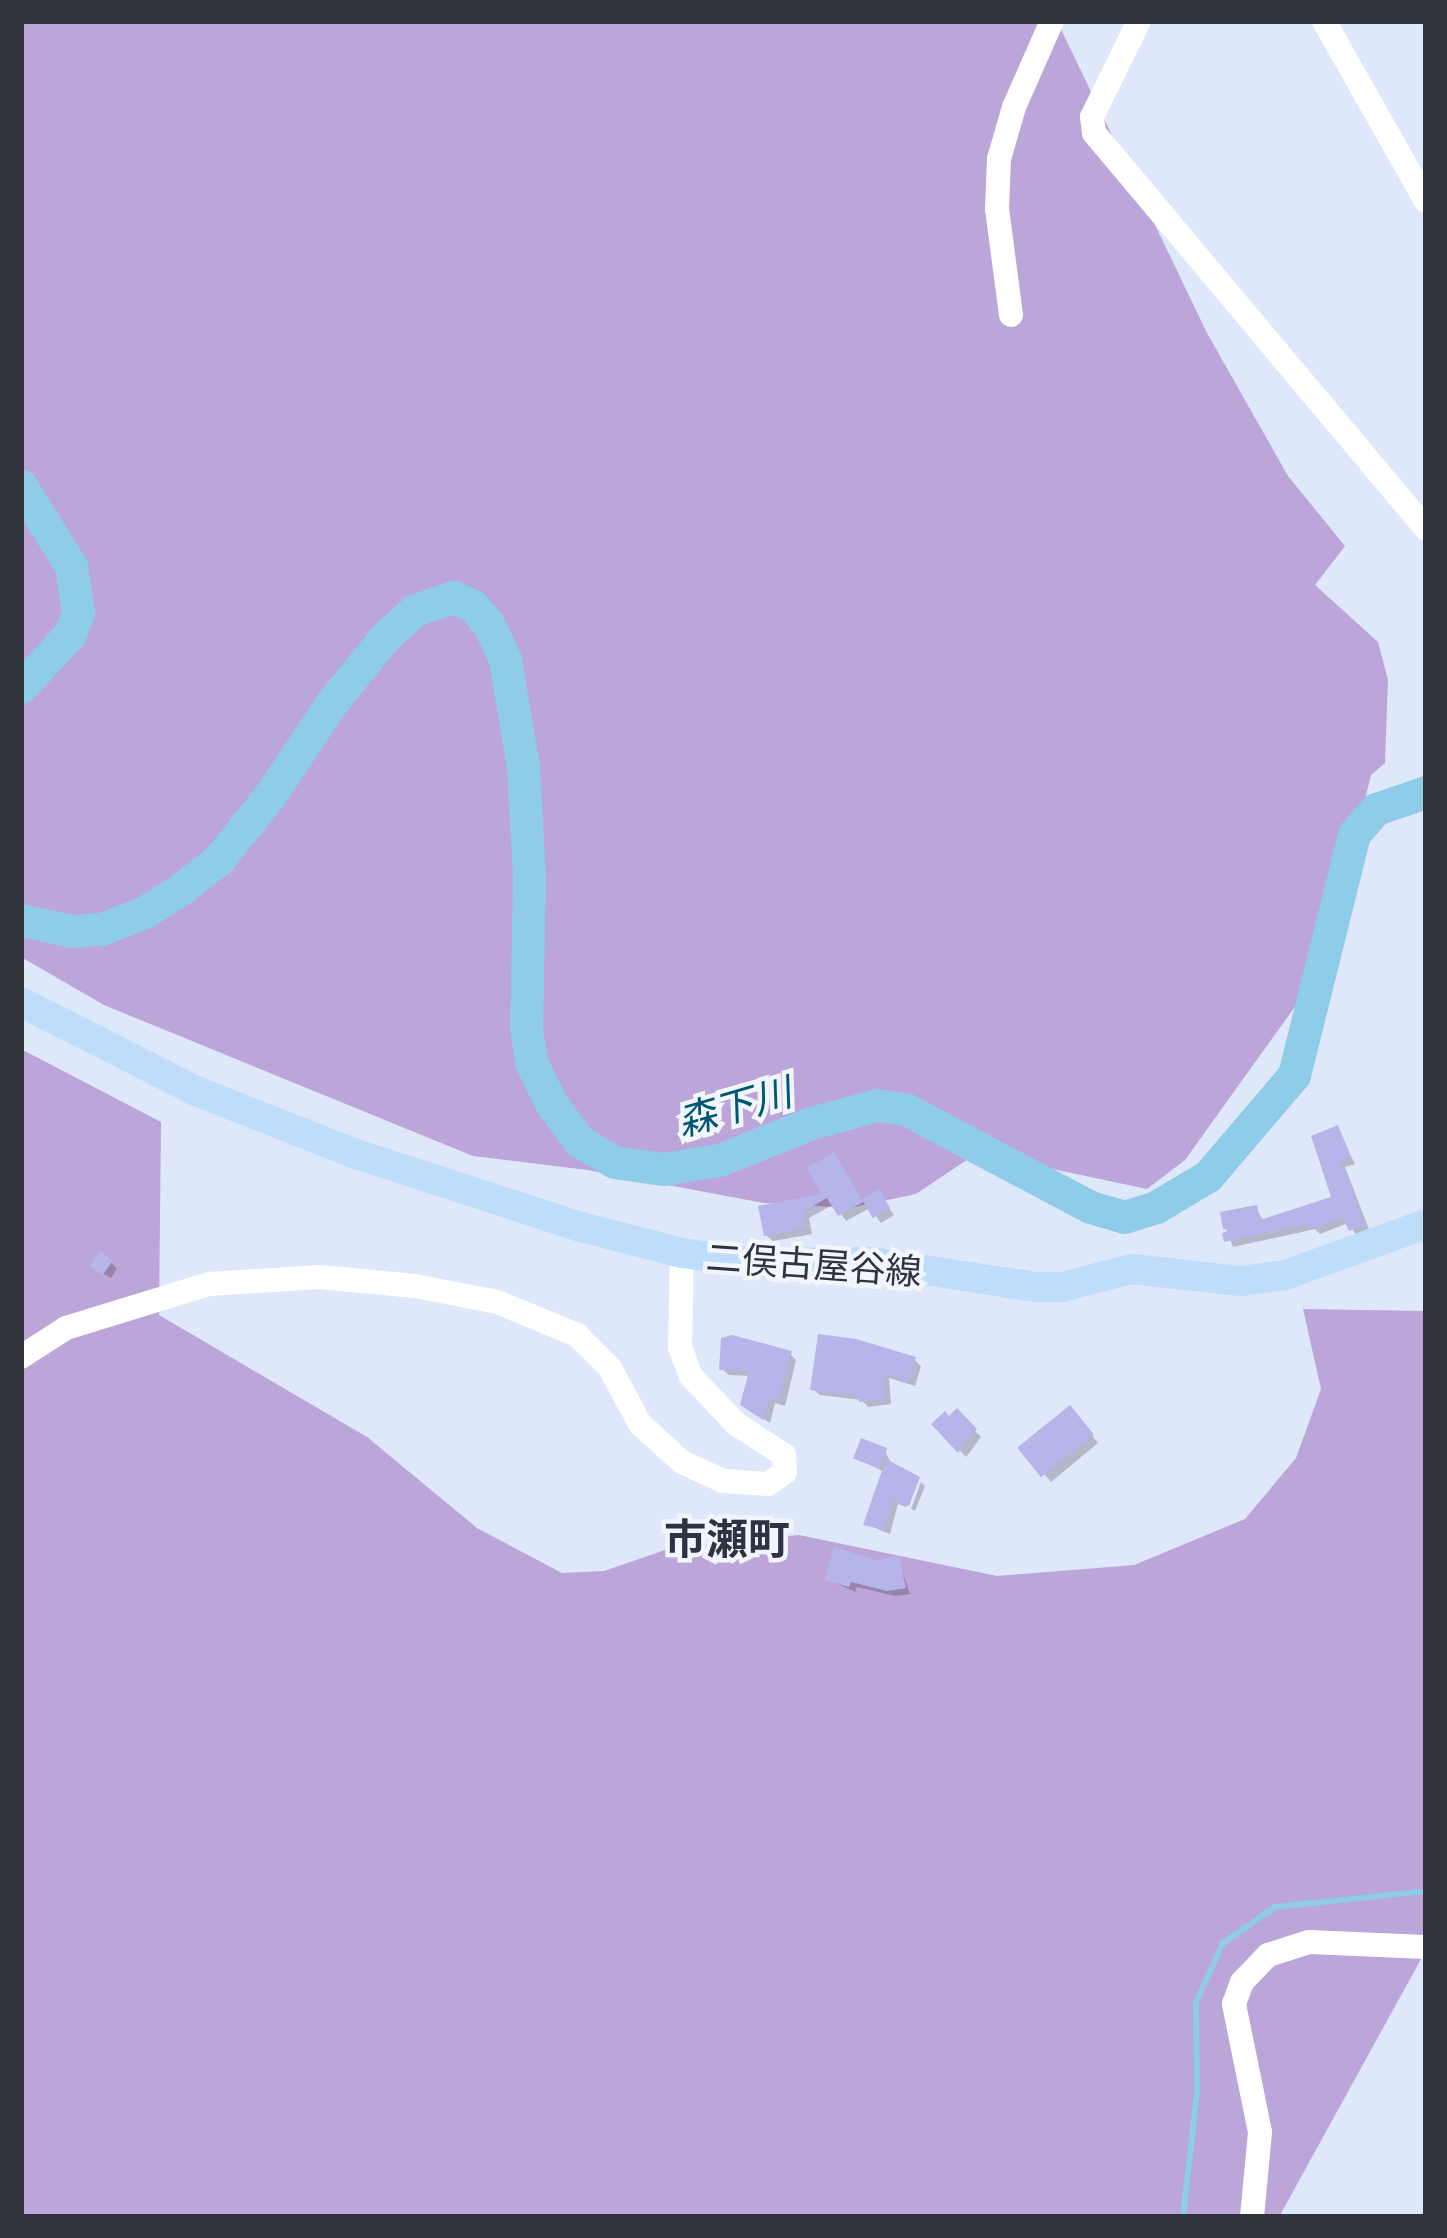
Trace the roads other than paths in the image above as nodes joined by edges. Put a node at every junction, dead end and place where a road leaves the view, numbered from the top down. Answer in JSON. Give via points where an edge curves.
{"nodes":[{"id":1,"x":1052,"y":21,"type":"edge"},
{"id":2,"x":1139,"y":21,"type":"edge"},
{"id":3,"x":1324,"y":21,"type":"edge"},
{"id":4,"x":1426,"y":201,"type":"edge"},
{"id":5,"x":1011,"y":315,"type":"dead end"},
{"id":6,"x":1426,"y":529,"type":"edge"},
{"id":7,"x":21,"y":1002,"type":"edge"},
{"id":8,"x":1426,"y":1224,"type":"edge"},
{"id":9,"x":682,"y":1253,"type":"junction"},
{"id":10,"x":21,"y":1357,"type":"edge"},
{"id":11,"x":1426,"y":1947,"type":"edge"},
{"id":12,"x":1252,"y":2217,"type":"edge"}],
"edges":[{"from":1,"to":5,"type":"street","via":[[999,158]]},
{"from":2,"to":6,"type":"street","via":[[1091,117],[1094,133]]},
{"from":3,"to":4,"type":"street"},
{"from":7,"to":9,"type":"main road","name":"二俣古屋谷線","via":[[196,1090],[353,1153]]},
{"from":8,"to":9,"type":"main road","name":"二俣古屋谷線","via":[[1285,1275],[1241,1281],[1132,1269],[1036,1287],[872,1262],[756,1263]]},
{"from":9,"to":10,"type":"street","via":[[680,1347],[691,1376],[736,1424],[784,1455],[785,1472],[768,1484],[723,1481],[682,1462],[640,1424],[610,1368],[577,1335],[496,1302],[415,1286],[320,1277],[208,1284],[66,1328]]},
{"from":11,"to":12,"type":"street","via":[[1309,1942],[1268,1955],[1241,1982],[1234,2004],[1260,2132]]}]}
